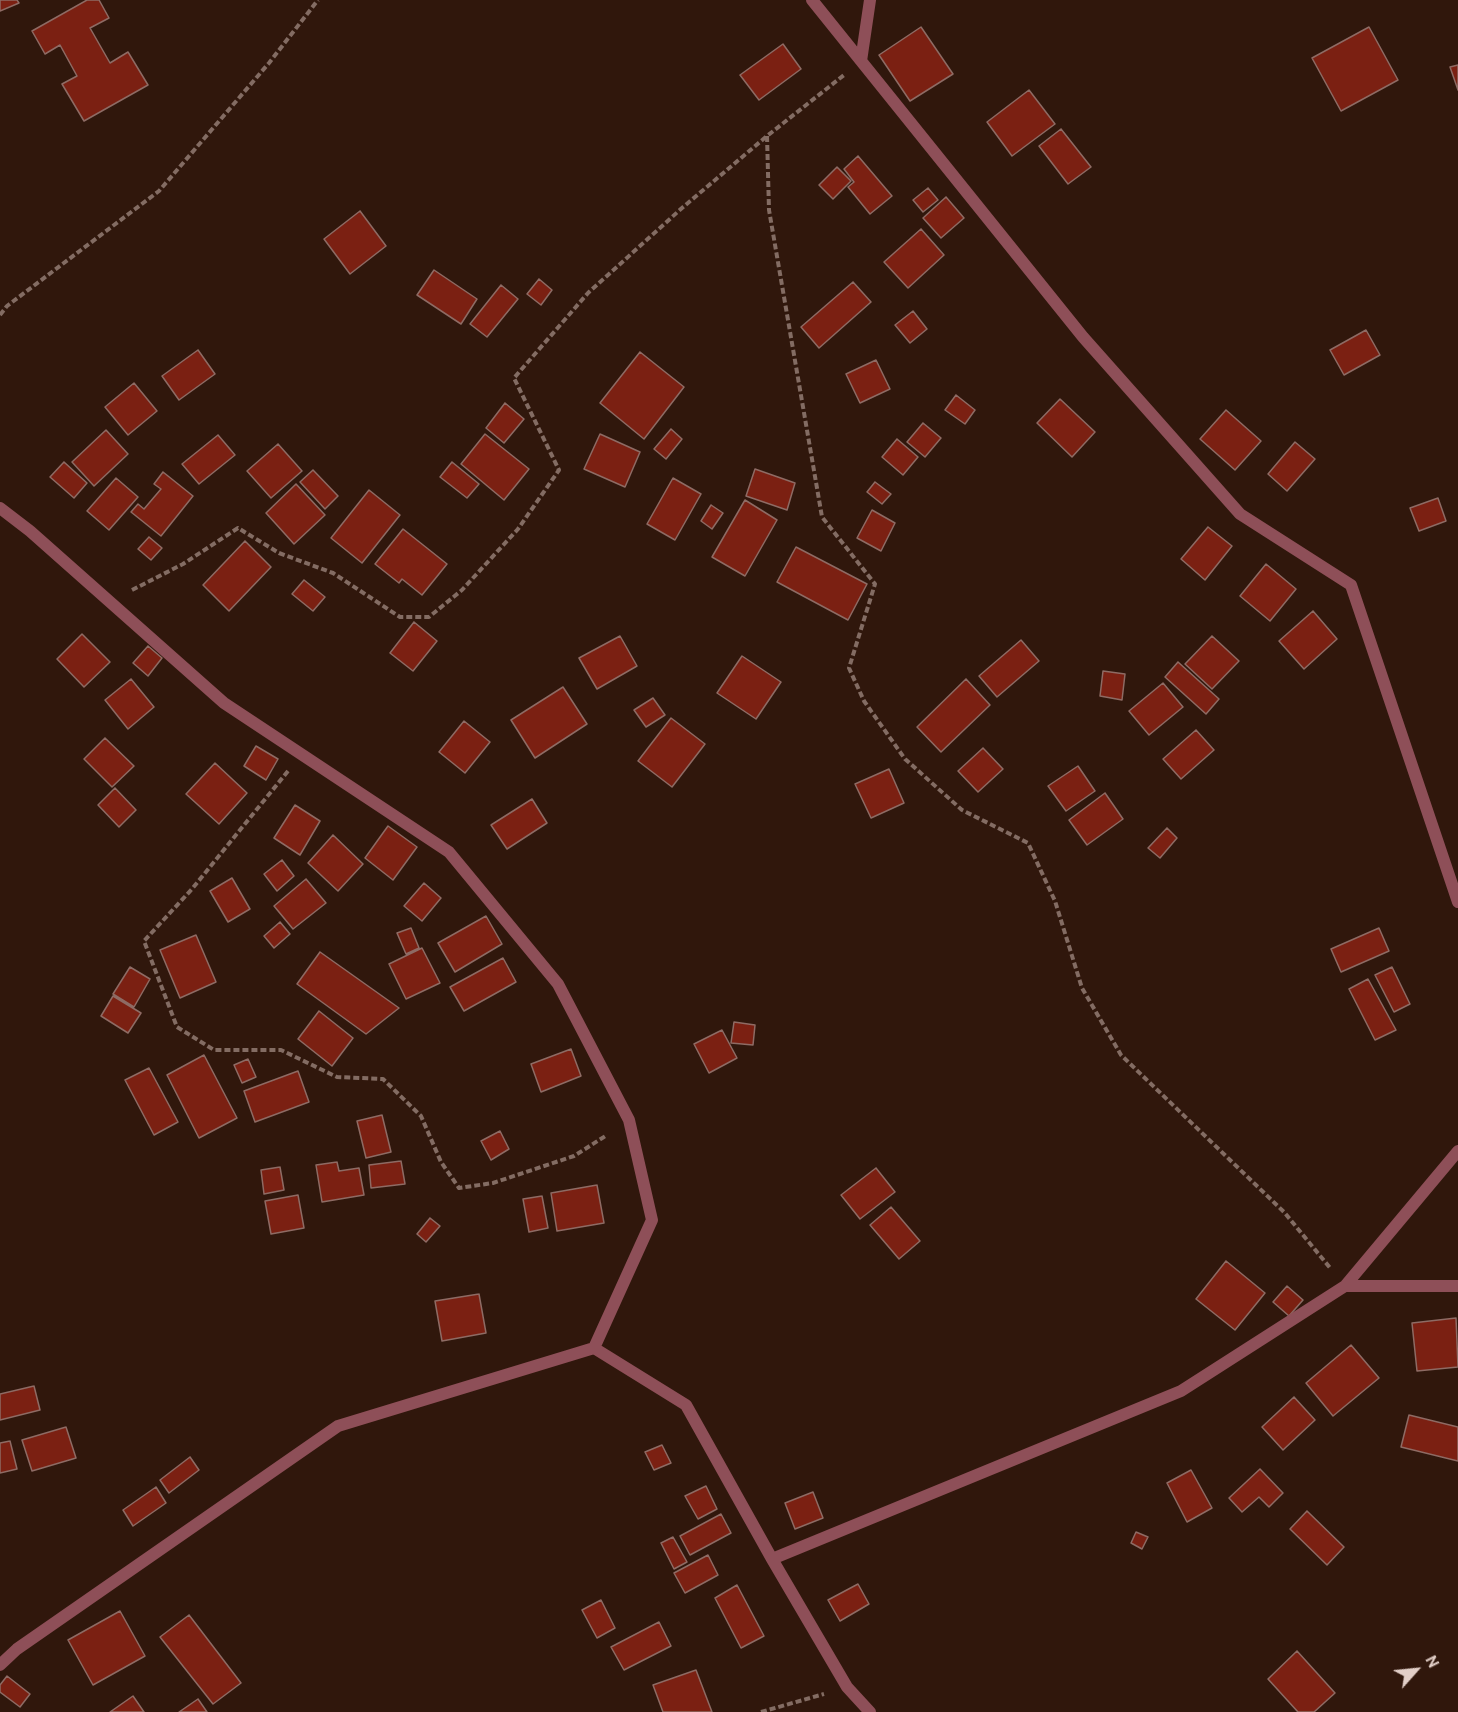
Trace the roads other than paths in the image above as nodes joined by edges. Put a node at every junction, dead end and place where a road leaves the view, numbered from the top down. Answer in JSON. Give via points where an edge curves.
{"nodes":[{"id":1,"x":812,"y":0,"type":"edge"},
{"id":2,"x":870,"y":0,"type":"edge"},
{"id":3,"x":861,"y":61,"type":"junction"},
{"id":4,"x":0,"y":508,"type":"edge"},
{"id":5,"x":1458,"y":902,"type":"edge"},
{"id":6,"x":1458,"y":1151,"type":"edge"},
{"id":7,"x":1345,"y":1286,"type":"junction"},
{"id":8,"x":1458,"y":1286,"type":"edge"},
{"id":9,"x":594,"y":1348,"type":"junction"},
{"id":10,"x":772,"y":1559,"type":"junction"},
{"id":11,"x":0,"y":1665,"type":"edge"},
{"id":12,"x":870,"y":1712,"type":"edge"}],
"edges":[{"from":1,"to":3,"type":"street"},
{"from":2,"to":3,"type":"street"},
{"from":3,"to":5,"type":"street","via":[[1083,337],[1240,514],[1351,585]]},
{"from":4,"to":9,"type":"street","via":[[224,703],[448,852],[558,984],[629,1120],[652,1220]]},
{"from":6,"to":7,"type":"street"},
{"from":7,"to":8,"type":"street"},
{"from":7,"to":10,"type":"street","via":[[1180,1391]]},
{"from":9,"to":10,"type":"street","via":[[686,1405]]},
{"from":9,"to":11,"type":"street","via":[[338,1426],[17,1649]]},
{"from":10,"to":12,"type":"street","via":[[847,1687]]}]}
